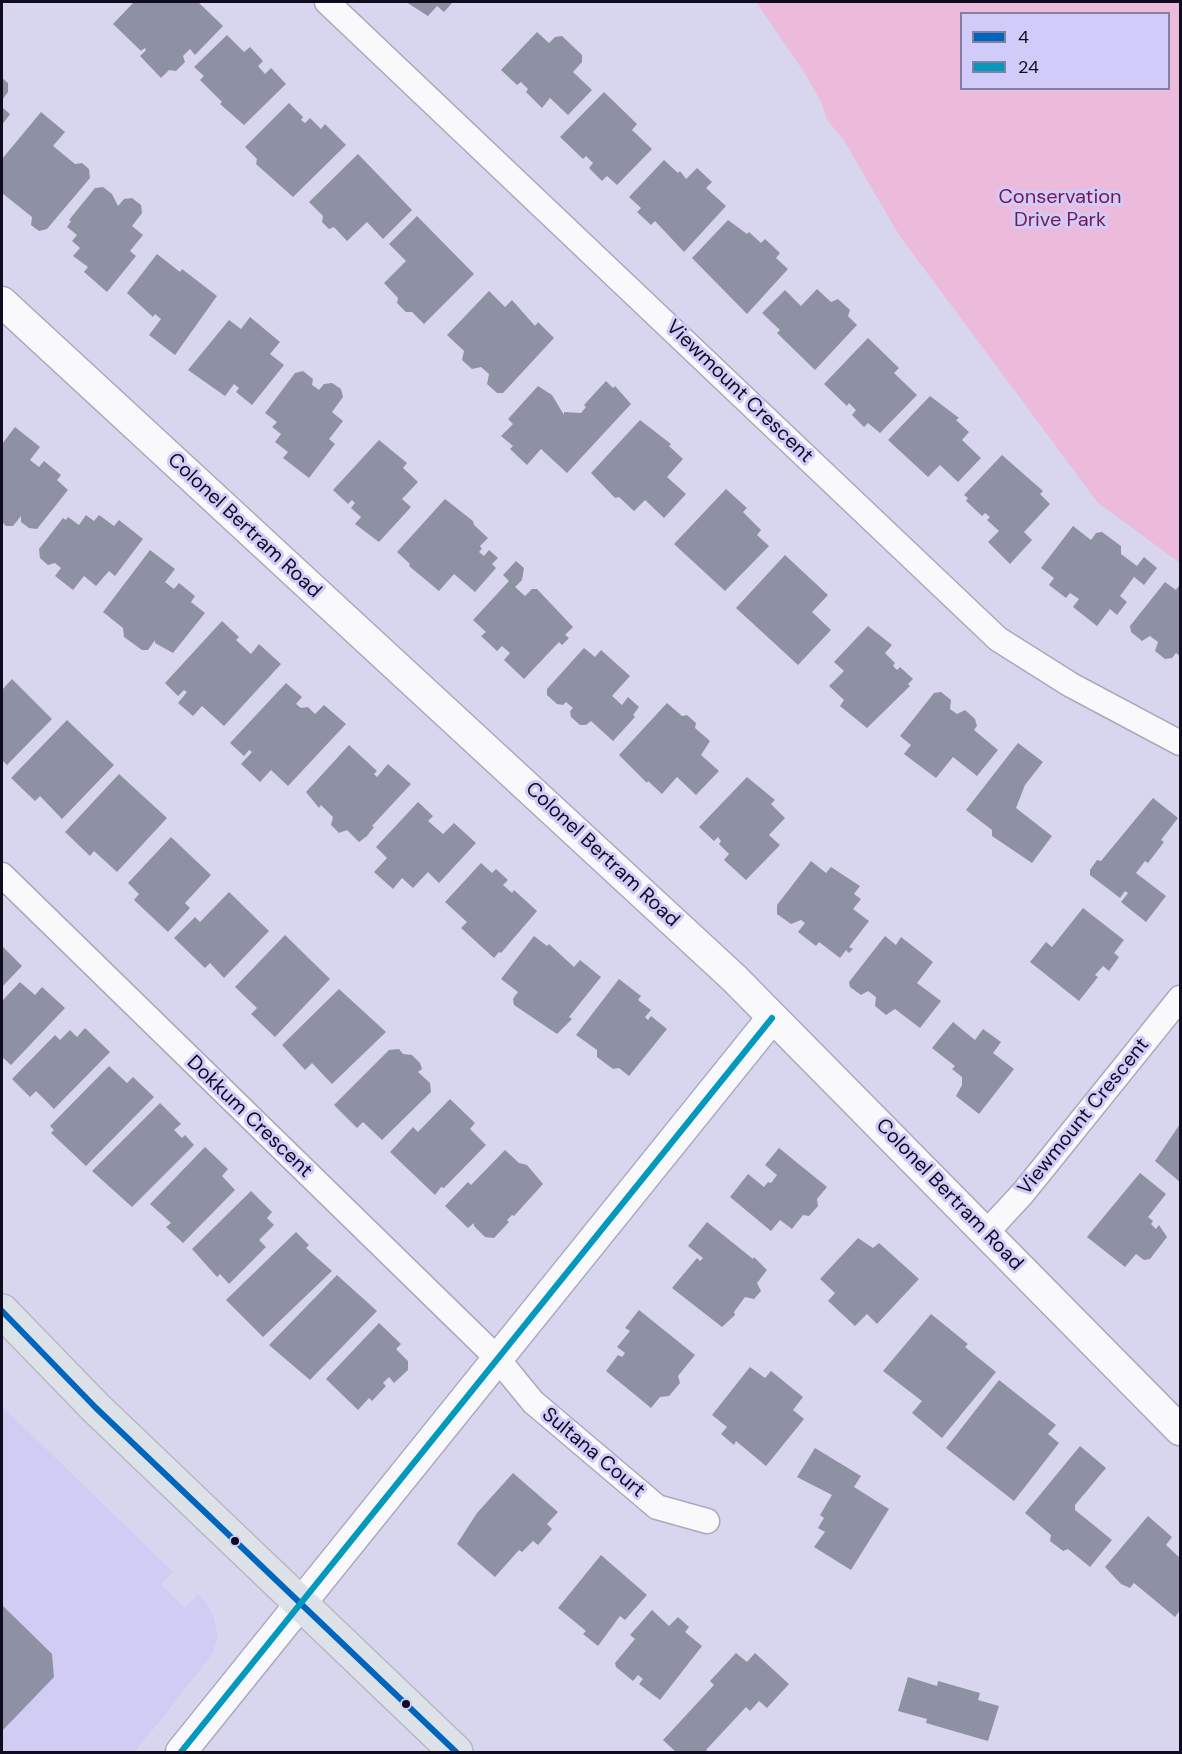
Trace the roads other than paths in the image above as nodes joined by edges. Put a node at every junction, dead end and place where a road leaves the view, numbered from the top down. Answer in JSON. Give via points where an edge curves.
{"nodes":[{"id":1,"x":327,"y":2,"type":"edge"},
{"id":2,"x":2,"y":302,"type":"edge"},
{"id":3,"x":1180,"y":743,"type":"edge"},
{"id":4,"x":2,"y":875,"type":"edge"},
{"id":5,"x":1180,"y":998,"type":"edge"},
{"id":6,"x":772,"y":1018,"type":"junction"},
{"id":7,"x":986,"y":1233,"type":"junction"},
{"id":8,"x":2,"y":1311,"type":"edge"},
{"id":9,"x":497,"y":1358,"type":"junction"},
{"id":10,"x":1180,"y":1430,"type":"edge"},
{"id":11,"x":707,"y":1521,"type":"dead end"},
{"id":12,"x":299,"y":1602,"type":"junction"},
{"id":13,"x":180,"y":1752,"type":"edge"},
{"id":14,"x":456,"y":1752,"type":"edge"}],
"edges":[{"from":1,"to":3,"type":"street","name":"Viewmount Crescent","via":[[998,639],[1071,685]]},
{"from":2,"to":6,"type":"street","name":"Colonel Bertram Road","via":[[725,969]]},
{"from":4,"to":9,"type":"street","name":"Dokkum Crescent"},
{"from":5,"to":7,"type":"street","name":"Viewmount Crescent","via":[[1023,1193]]},
{"from":6,"to":7,"type":"street","name":"Colonel Bertram Road"},
{"from":6,"to":9,"type":"street"},
{"from":7,"to":10,"type":"street","name":"Colonel Bertram Road"},
{"from":8,"to":12,"type":"main road","via":[[96,1408]]},
{"from":9,"to":11,"type":"street","name":"Sultana Court","via":[[533,1402],[657,1507]]},
{"from":9,"to":12,"type":"street"},
{"from":12,"to":13,"type":"street"},
{"from":12,"to":14,"type":"main road"}]}
